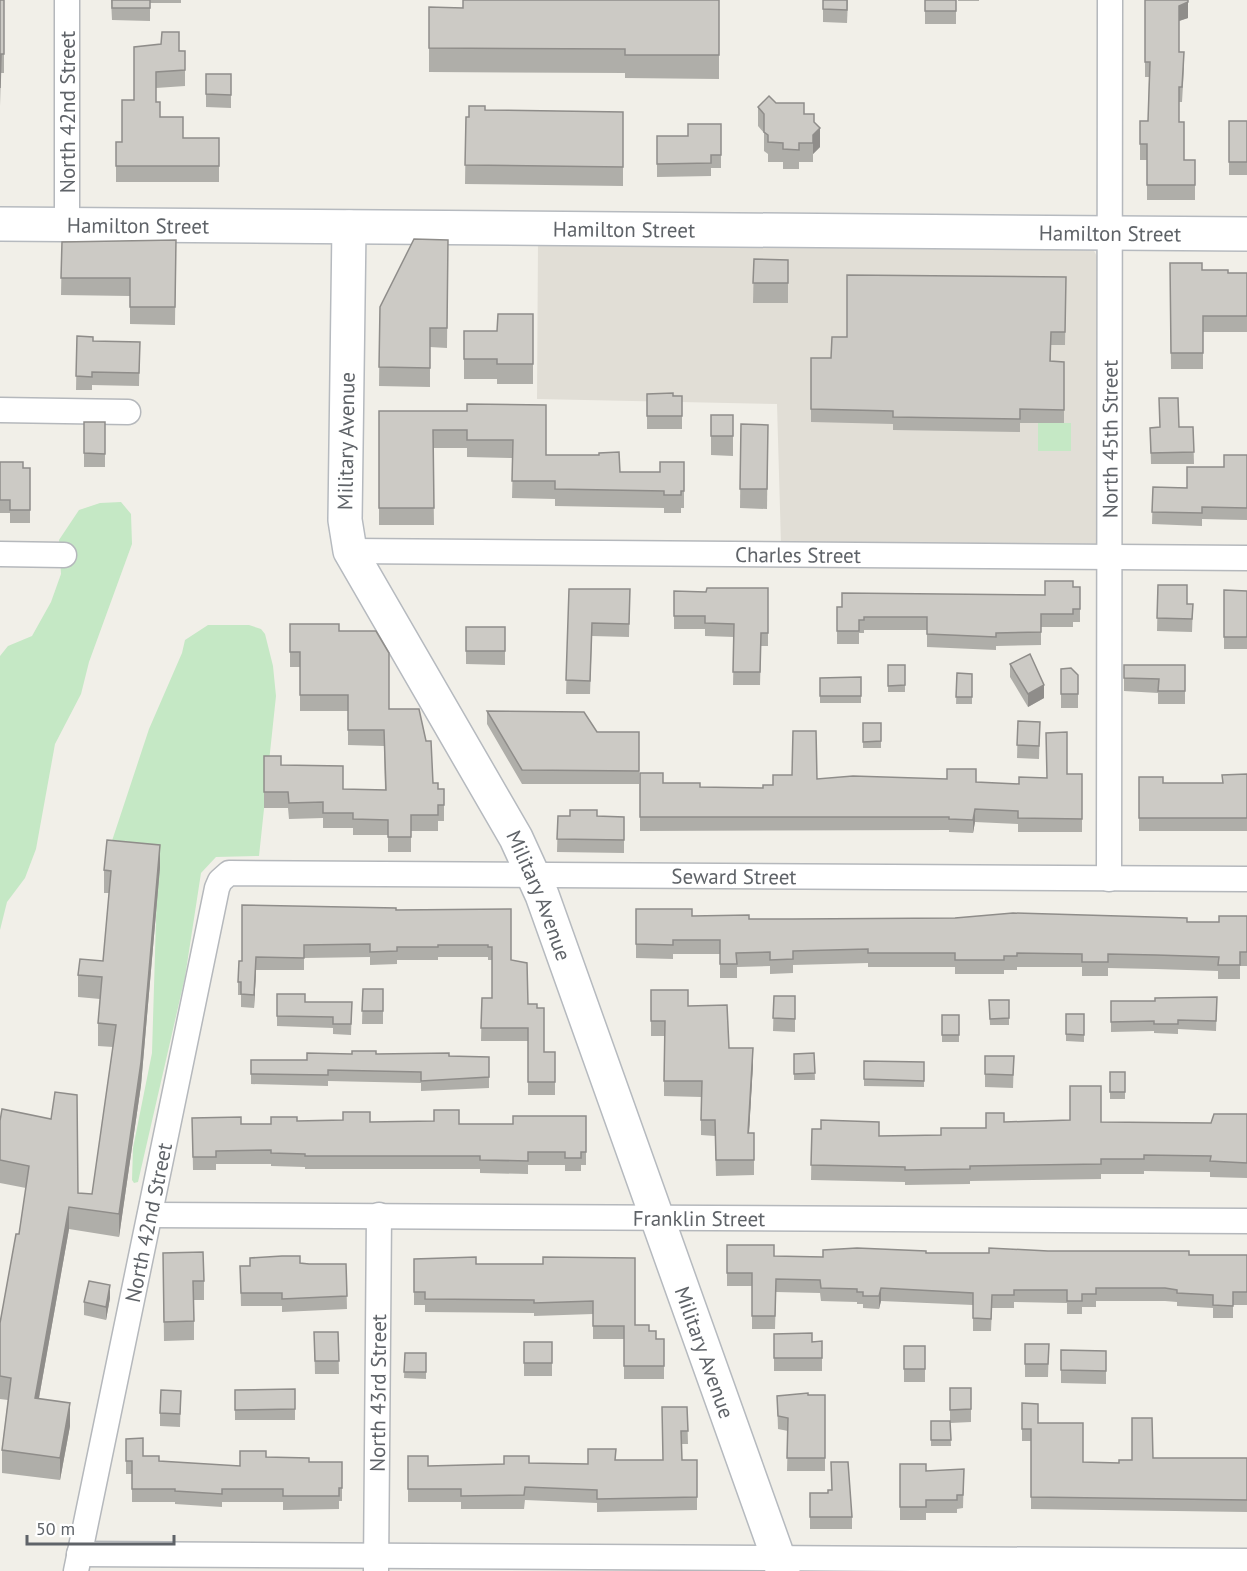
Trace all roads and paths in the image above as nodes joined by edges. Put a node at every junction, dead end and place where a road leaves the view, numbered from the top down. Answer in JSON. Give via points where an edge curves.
{"nodes":[{"id":1,"x":67,"y":0,"type":"edge"},
{"id":2,"x":1110,"y":0,"type":"edge"},
{"id":3,"x":0,"y":224,"type":"edge"},
{"id":4,"x":67,"y":225,"type":"junction"},
{"id":5,"x":349,"y":228,"type":"junction"},
{"id":6,"x":1109,"y":232,"type":"junction"},
{"id":7,"x":1247,"y":234,"type":"edge"},
{"id":8,"x":0,"y":410,"type":"edge"},
{"id":9,"x":128,"y":412,"type":"dead end"},
{"id":10,"x":350,"y":551,"type":"junction"},
{"id":11,"x":0,"y":554,"type":"edge"},
{"id":12,"x":64,"y":555,"type":"dead end"},
{"id":13,"x":1110,"y":557,"type":"junction"},
{"id":14,"x":1247,"y":558,"type":"edge"},
{"id":15,"x":533,"y":874,"type":"junction"},
{"id":16,"x":225,"y":877,"type":"joint"},
{"id":17,"x":1109,"y":879,"type":"junction"},
{"id":18,"x":1247,"y":879,"type":"edge"},
{"id":19,"x":150,"y":1215,"type":"junction"},
{"id":20,"x":379,"y":1215,"type":"junction"},
{"id":21,"x":658,"y":1218,"type":"junction"},
{"id":22,"x":1247,"y":1221,"type":"edge"},
{"id":23,"x":1247,"y":1561,"type":"edge"},
{"id":24,"x":77,"y":1563,"type":"edge"},
{"id":25,"x":376,"y":1563,"type":"edge"},
{"id":26,"x":781,"y":1565,"type":"edge"}],
"edges":[{"from":1,"to":4,"type":"street","name":"North 42nd Street"},
{"from":2,"to":6,"type":"street","name":"North 45th Street"},
{"from":3,"to":4,"type":"street","name":"Hamilton Street"},
{"from":4,"to":5,"type":"street","name":"Hamilton Street"},
{"from":5,"to":6,"type":"street","name":"Hamilton Street"},
{"from":5,"to":10,"type":"street","name":"Military Avenue","via":[[345,520]]},
{"from":6,"to":7,"type":"street","name":"Hamilton Street"},
{"from":6,"to":13,"type":"street","name":"North 45th Street"},
{"from":8,"to":9,"type":"street"},
{"from":10,"to":13,"type":"street","name":"Charles Street"},
{"from":10,"to":15,"type":"street","name":"Military Avenue"},
{"from":11,"to":12,"type":"street"},
{"from":13,"to":14,"type":"street","name":"Charles Street"},
{"from":13,"to":17,"type":"street","name":"North 45th Street"},
{"from":15,"to":16,"type":"street","name":"Seward Street","via":[[238,872]]},
{"from":15,"to":17,"type":"street","name":"Seward Street"},
{"from":15,"to":21,"type":"street","name":"Military Avenue"},
{"from":16,"to":19,"type":"street","name":"North 42nd Street","via":[[217,888]]},
{"from":17,"to":18,"type":"street","name":"Seward Street"},
{"from":19,"to":20,"type":"street","name":"Franklin Street"},
{"from":19,"to":24,"type":"street","name":"North 42nd Street"},
{"from":20,"to":21,"type":"street","name":"Franklin Street"},
{"from":20,"to":25,"type":"street","name":"North 43rd Street"},
{"from":21,"to":22,"type":"street","name":"Franklin Street"},
{"from":21,"to":26,"type":"street","name":"Military Avenue"},
{"from":23,"to":26,"type":"street"},
{"from":24,"to":25,"type":"street"},
{"from":25,"to":26,"type":"street"}]}
